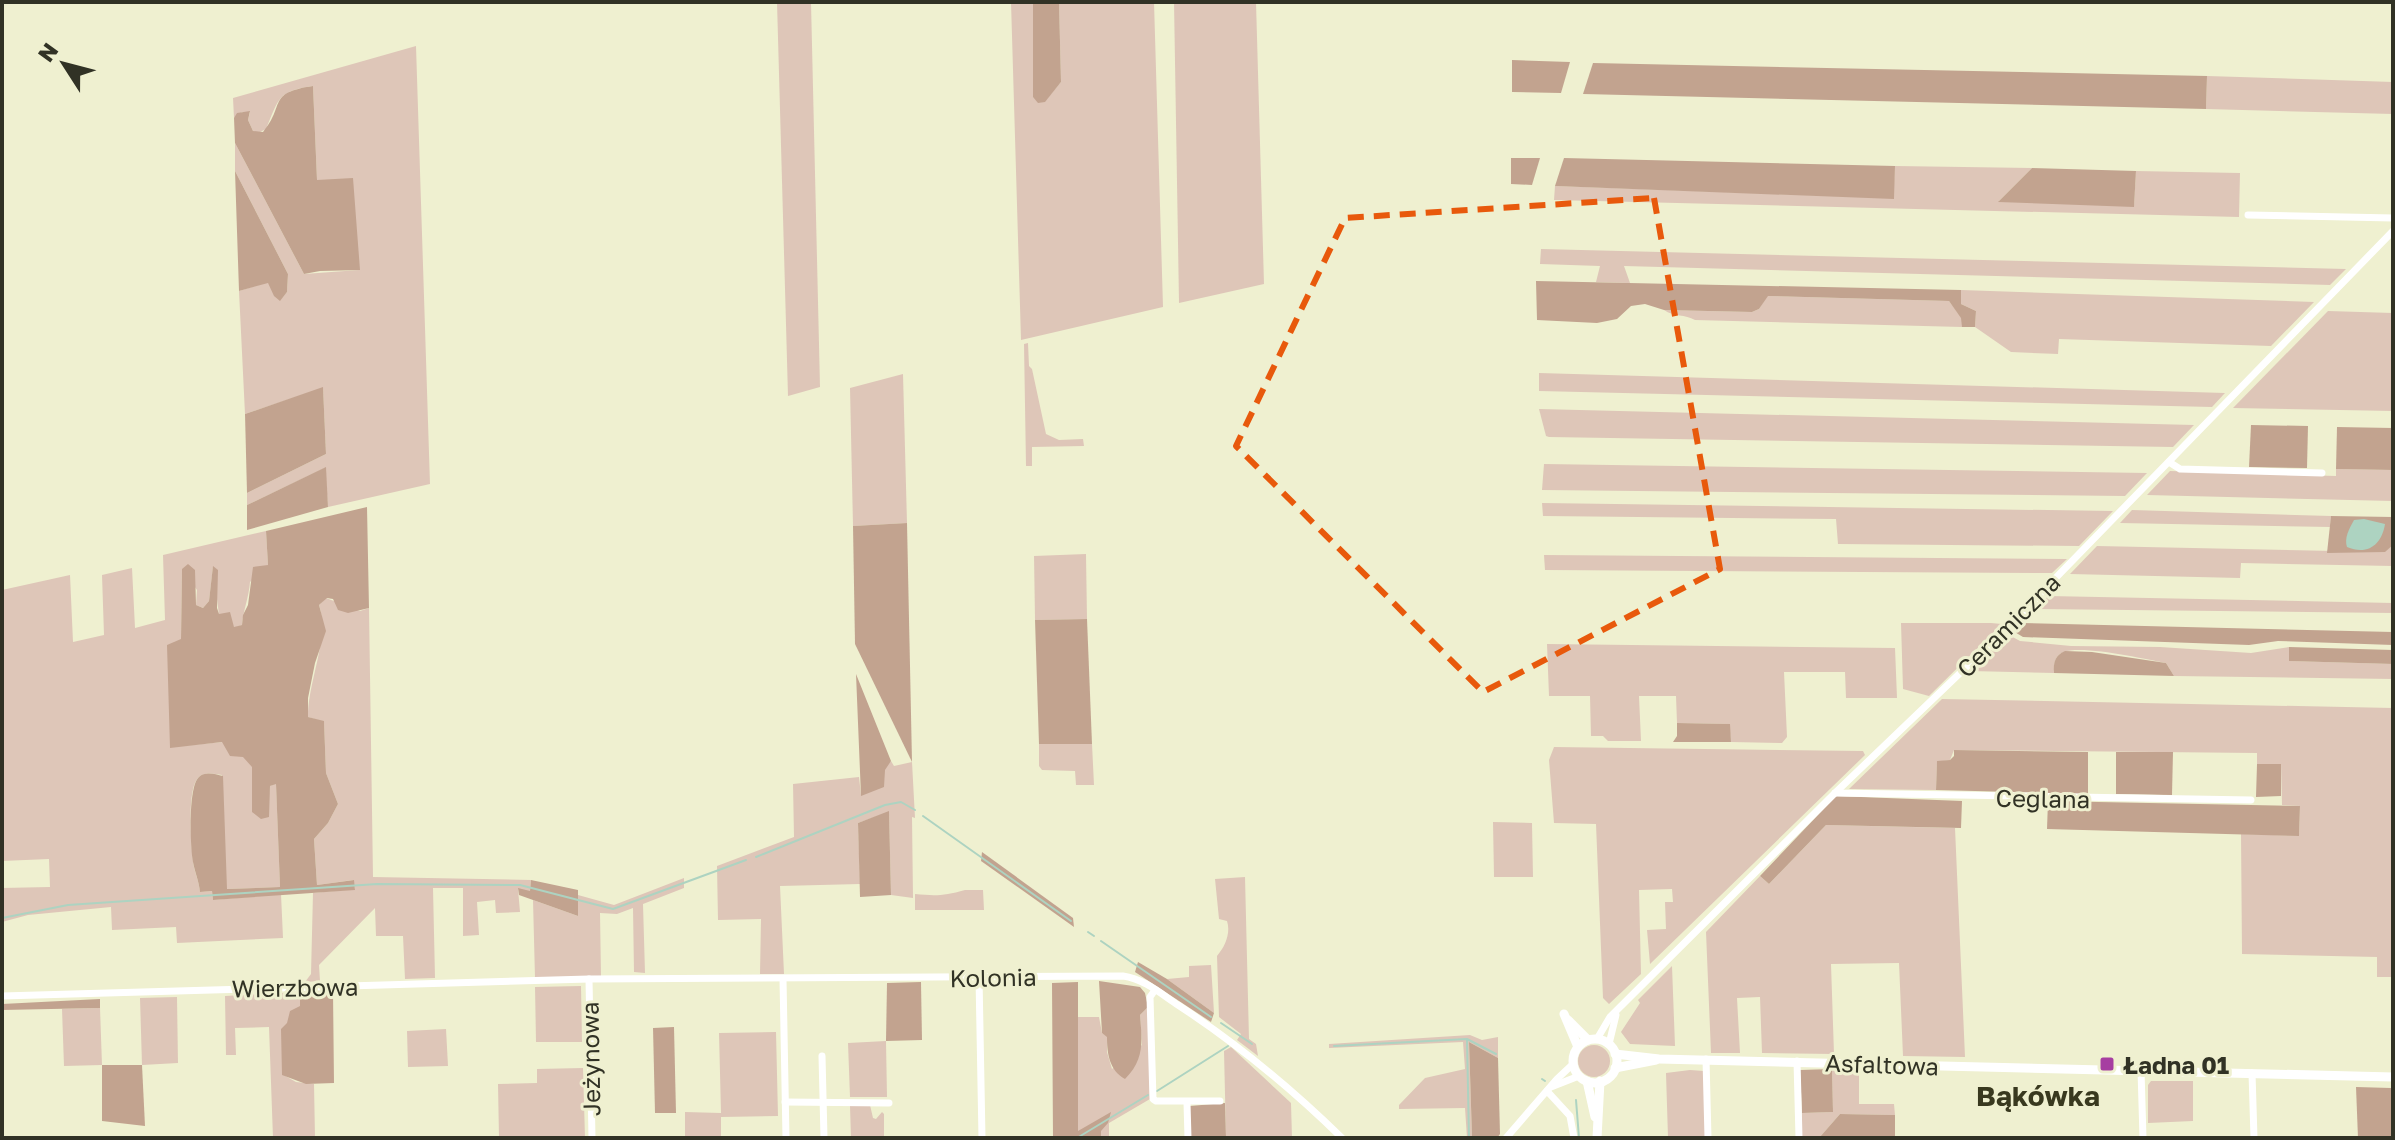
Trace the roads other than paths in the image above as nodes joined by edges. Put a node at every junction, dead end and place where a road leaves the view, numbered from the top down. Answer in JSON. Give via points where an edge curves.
{"nodes":[{"id":1,"x":2248,"y":215,"type":"dead end"},
{"id":2,"x":2393,"y":218,"type":"edge"},
{"id":3,"x":2393,"y":231,"type":"edge"},
{"id":4,"x":2169,"y":462,"type":"junction"},
{"id":5,"x":2322,"y":473,"type":"dead end"},
{"id":6,"x":1835,"y":793,"type":"junction"},
{"id":7,"x":2251,"y":800,"type":"dead end"},
{"id":8,"x":979,"y":977,"type":"junction"},
{"id":9,"x":589,"y":979,"type":"junction"},
{"id":10,"x":783,"y":979,"type":"junction"},
{"id":11,"x":1155,"y":990,"type":"junction"},
{"id":12,"x":2,"y":996,"type":"edge"},
{"id":13,"x":1616,"y":1012,"type":"junction"},
{"id":14,"x":1592,"y":1039,"type":"junction"},
{"id":15,"x":1609,"y":1044,"type":"junction"},
{"id":16,"x":1578,"y":1047,"type":"junction"},
{"id":17,"x":1615,"y":1054,"type":"junction"},
{"id":18,"x":822,"y":1056,"type":"dead end"},
{"id":19,"x":1659,"y":1059,"type":"junction"},
{"id":20,"x":1706,"y":1059,"type":"junction"},
{"id":21,"x":1797,"y":1061,"type":"junction"},
{"id":22,"x":1573,"y":1064,"type":"junction"},
{"id":23,"x":1615,"y":1068,"type":"junction"},
{"id":24,"x":2141,"y":1070,"type":"junction"},
{"id":25,"x":2252,"y":1073,"type":"junction"},
{"id":26,"x":2393,"y":1077,"type":"edge"},
{"id":27,"x":1583,"y":1078,"type":"junction"},
{"id":28,"x":1600,"y":1081,"type":"junction"},
{"id":29,"x":1548,"y":1090,"type":"junction"},
{"id":30,"x":1220,"y":1101,"type":"dead end"},
{"id":31,"x":785,"y":1102,"type":"junction"},
{"id":32,"x":823,"y":1103,"type":"junction"},
{"id":33,"x":889,"y":1103,"type":"dead end"},
{"id":34,"x":1187,"y":1103,"type":"junction"},
{"id":35,"x":1596,"y":1124,"type":"junction"},
{"id":36,"x":592,"y":1138,"type":"edge"},
{"id":37,"x":786,"y":1138,"type":"edge"},
{"id":38,"x":824,"y":1138,"type":"edge"},
{"id":39,"x":982,"y":1138,"type":"edge"},
{"id":40,"x":1188,"y":1138,"type":"edge"},
{"id":41,"x":1342,"y":1138,"type":"edge"},
{"id":42,"x":1506,"y":1138,"type":"edge"},
{"id":43,"x":1574,"y":1138,"type":"edge"},
{"id":44,"x":1597,"y":1138,"type":"edge"},
{"id":45,"x":1708,"y":1138,"type":"edge"},
{"id":46,"x":1799,"y":1138,"type":"edge"},
{"id":47,"x":2143,"y":1138,"type":"edge"},
{"id":48,"x":2254,"y":1138,"type":"edge"}],
"edges":[{"from":1,"to":2,"type":"street"},
{"from":3,"to":4,"type":"street","name":"Ceramiczna"},
{"from":4,"to":5,"type":"street","via":[[2180,469]]},
{"from":4,"to":6,"type":"street","name":"Ceramiczna"},
{"from":6,"to":7,"type":"street","name":"Ceglana"},
{"from":6,"to":13,"type":"street","name":"Ceramiczna"},
{"from":8,"to":10,"type":"street","name":"Kolonia"},
{"from":8,"to":11,"type":"street","name":"Kolonia","via":[[1123,976]]},
{"from":8,"to":39,"type":"street"},
{"from":9,"to":10,"type":"street","name":"Kolonia"},
{"from":9,"to":12,"type":"street","name":"Wierzbowa"},
{"from":9,"to":36,"type":"street","name":"Jeżynowa"},
{"from":10,"to":31,"type":"street"},
{"from":11,"to":34,"type":"street","via":[[1150,997],[1152,1096],[1156,1101]]},
{"from":11,"to":41,"type":"street","name":"Kolonia","via":[[1243,1050]]},
{"from":13,"to":14,"type":"street","name":"Ceramiczna"},
{"from":13,"to":15,"type":"street"},
{"from":14,"to":15,"type":"street"},
{"from":14,"to":16,"type":"street"},
{"from":14,"to":16,"type":"street","via":[[1564,1014]]},
{"from":15,"to":17,"type":"street"},
{"from":16,"to":22,"type":"street"},
{"from":17,"to":19,"type":"street","name":"Asfaltowa"},
{"from":17,"to":23,"type":"street"},
{"from":18,"to":32,"type":"street"},
{"from":19,"to":20,"type":"street","name":"Asfaltowa"},
{"from":19,"to":23,"type":"street","name":"Asfaltowa"},
{"from":20,"to":21,"type":"street","name":"Asfaltowa"},
{"from":20,"to":45,"type":"street"},
{"from":21,"to":24,"type":"street","name":"Asfaltowa"},
{"from":21,"to":46,"type":"street"},
{"from":22,"to":27,"type":"street"},
{"from":22,"to":29,"type":"street"},
{"from":23,"to":28,"type":"street"},
{"from":24,"to":25,"type":"street","name":"Asfaltowa"},
{"from":24,"to":47,"type":"street"},
{"from":25,"to":26,"type":"street","name":"Asfaltowa"},
{"from":25,"to":48,"type":"street"},
{"from":27,"to":28,"type":"street"},
{"from":27,"to":29,"type":"street"},
{"from":27,"to":35,"type":"street"},
{"from":28,"to":35,"type":"street"},
{"from":29,"to":42,"type":"street"},
{"from":29,"to":43,"type":"street","via":[[1570,1116]]},
{"from":30,"to":34,"type":"street"},
{"from":31,"to":32,"type":"street"},
{"from":31,"to":37,"type":"street"},
{"from":32,"to":33,"type":"street"},
{"from":32,"to":38,"type":"street"},
{"from":34,"to":40,"type":"street"},
{"from":35,"to":44,"type":"street"}]}
